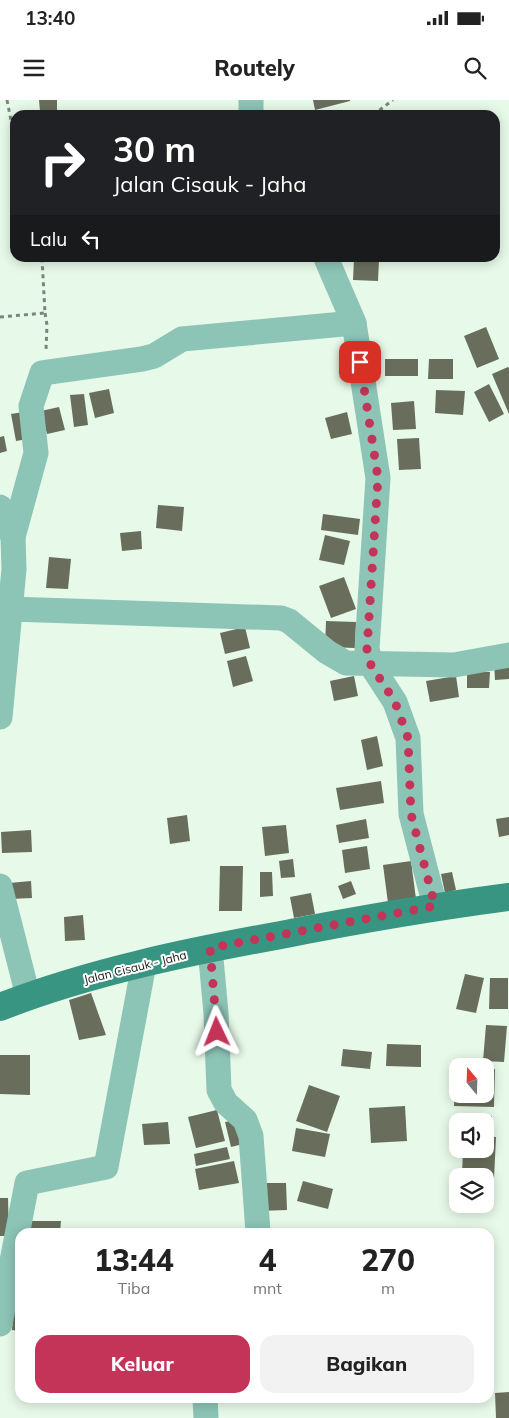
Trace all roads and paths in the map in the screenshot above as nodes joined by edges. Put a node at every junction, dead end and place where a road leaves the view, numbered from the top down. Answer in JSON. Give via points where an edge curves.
{"nodes":[{"id":1,"x":7,"y":100,"type":"edge"},
{"id":2,"x":393,"y":100,"type":"edge"},
{"id":3,"x":380,"y":110,"type":"edge"},
{"id":4,"x":10,"y":115,"type":"edge"},
{"id":5,"x":42,"y":262,"type":"edge"},
{"id":6,"x":328,"y":262,"type":"edge"},
{"id":7,"x":44,"y":313,"type":"junction"},
{"id":8,"x":0,"y":317,"type":"edge"},
{"id":9,"x":354,"y":323,"type":"junction"},
{"id":10,"x":42,"y":373,"type":"junction"},
{"id":11,"x":0,"y":507,"type":"edge"},
{"id":12,"x":13,"y":537,"type":"junction"},
{"id":13,"x":11,"y":609,"type":"junction"},
{"id":14,"x":509,"y":656,"type":"edge"},
{"id":15,"x":371,"y":665,"type":"junction"},
{"id":16,"x":0,"y":717,"type":"edge"},
{"id":17,"x":0,"y":886,"type":"edge"},
{"id":18,"x":509,"y":899,"type":"edge"},
{"id":19,"x":435,"y":906,"type":"junction"},
{"id":20,"x":210,"y":948,"type":"junction"},
{"id":21,"x":144,"y":964,"type":"junction"},
{"id":22,"x":28,"y":996,"type":"junction"},
{"id":23,"x":0,"y":1008,"type":"edge"},
{"id":24,"x":18,"y":1228,"type":"edge"},
{"id":25,"x":258,"y":1228,"type":"edge"},
{"id":26,"x":15,"y":1246,"type":"edge"},
{"id":27,"x":0,"y":1324,"type":"edge"},
{"id":28,"x":205,"y":1403,"type":"edge"},
{"id":29,"x":206,"y":1418,"type":"edge"}],
"edges":[{"from":1,"to":4,"type":"path"},
{"from":2,"to":3,"type":"path"},
{"from":5,"to":7,"type":"path"},
{"from":6,"to":9,"type":"street"},
{"from":7,"to":8,"type":"path"},
{"from":7,"to":10,"type":"path","via":[[47,330]]},
{"from":9,"to":10,"type":"street","via":[[182,339],[142,360]]},
{"from":9,"to":15,"type":"street","via":[[378,478],[366,636]]},
{"from":10,"to":12,"type":"street","via":[[31,406],[36,453]]},
{"from":11,"to":12,"type":"street"},
{"from":12,"to":13,"type":"street"},
{"from":13,"to":15,"type":"street","via":[[282,618],[346,663]]},
{"from":13,"to":16,"type":"street"},
{"from":14,"to":15,"type":"street","via":[[454,665]]},
{"from":15,"to":19,"type":"street","via":[[395,702],[408,738],[411,814]]},
{"from":17,"to":22,"type":"street"},
{"from":18,"to":19,"type":"main road","name":"Jalan Cisauk - Jaha"},
{"from":19,"to":20,"type":"main road","name":"Jalan Cisauk - Jaha"},
{"from":20,"to":21,"type":"main road","name":"Jalan Cisauk - Jaha"},
{"from":20,"to":25,"type":"street","via":[[219,1090],[226,1103],[244,1120],[251,1136]]},
{"from":21,"to":22,"type":"main road","name":"Jalan Cisauk - Jaha"},
{"from":21,"to":24,"type":"street","via":[[106,1167],[27,1183]]},
{"from":22,"to":23,"type":"main road","name":"Jalan Cisauk - Jaha"},
{"from":26,"to":27,"type":"street"},
{"from":28,"to":29,"type":"street"}]}
